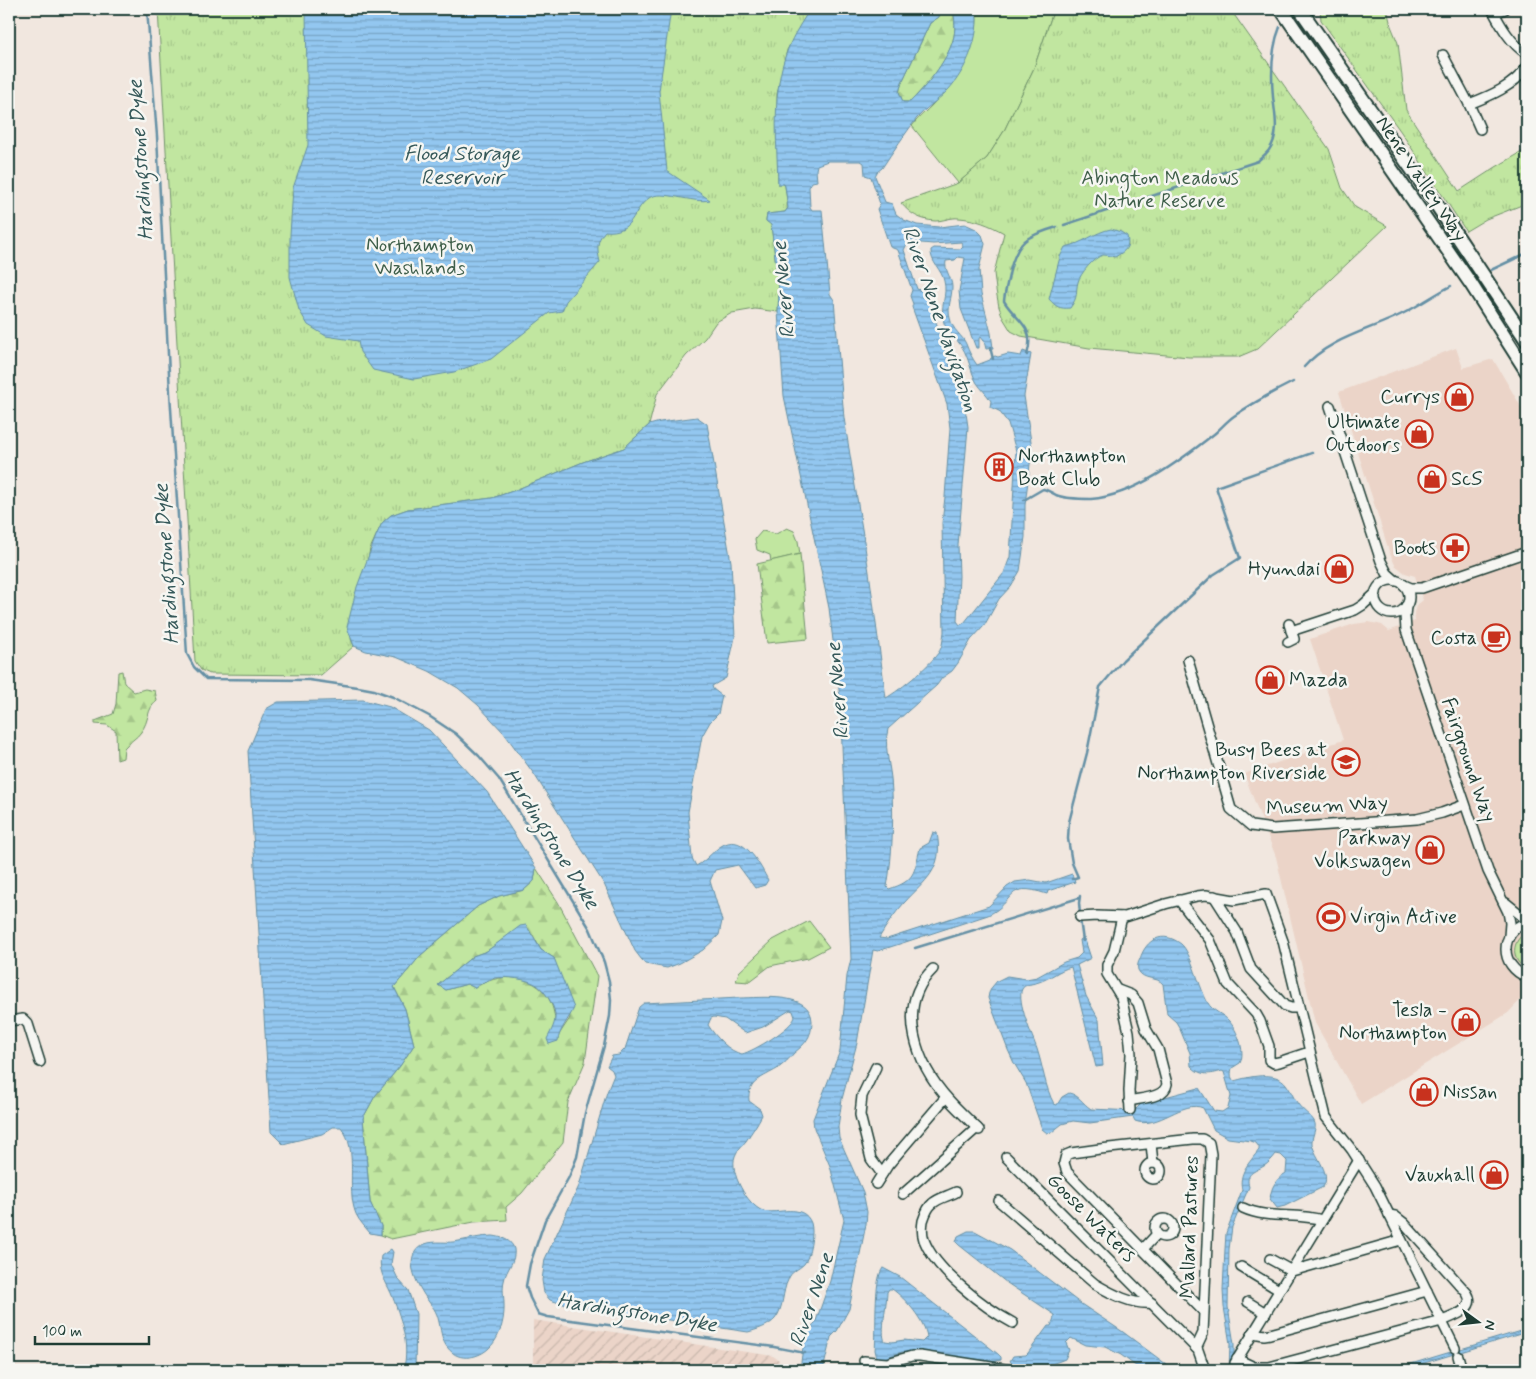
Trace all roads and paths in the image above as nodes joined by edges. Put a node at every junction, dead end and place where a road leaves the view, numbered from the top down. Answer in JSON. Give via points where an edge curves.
{"nodes":[{"id":1,"x":1281,"y":9,"type":"edge"},
{"id":2,"x":1300,"y":9,"type":"edge"},
{"id":3,"x":1505,"y":9,"type":"edge"},
{"id":4,"x":1494,"y":11,"type":"edge"},
{"id":5,"x":1527,"y":54,"type":"edge"},
{"id":6,"x":1448,"y":59,"type":"dead end"},
{"id":7,"x":1527,"y":67,"type":"edge"},
{"id":8,"x":1469,"y":104,"type":"junction"},
{"id":9,"x":1480,"y":130,"type":"dead end"},
{"id":10,"x":1527,"y":342,"type":"edge"},
{"id":11,"x":1527,"y":372,"type":"edge"},
{"id":12,"x":1330,"y":406,"type":"dead end"},
{"id":13,"x":1527,"y":552,"type":"edge"},
{"id":14,"x":1381,"y":561,"type":"junction"},
{"id":15,"x":1400,"y":583,"type":"junction"},
{"id":16,"x":1381,"y":584,"type":"junction"},
{"id":17,"x":1422,"y":588,"type":"junction"},
{"id":18,"x":1376,"y":593,"type":"junction"},
{"id":19,"x":1407,"y":603,"type":"junction"},
{"id":20,"x":1355,"y":610,"type":"junction"},
{"id":21,"x":1386,"y":612,"type":"junction"},
{"id":22,"x":1406,"y":630,"type":"junction"},
{"id":23,"x":1288,"y":642,"type":"dead end"},
{"id":24,"x":1188,"y":660,"type":"dead end"},
{"id":25,"x":1464,"y":805,"type":"junction"},
{"id":26,"x":1214,"y":896,"type":"junction"},
{"id":27,"x":1502,"y":899,"type":"junction"},
{"id":28,"x":1179,"y":900,"type":"junction"},
{"id":29,"x":1080,"y":917,"type":"dead end"},
{"id":30,"x":1122,"y":917,"type":"junction"},
{"id":31,"x":1527,"y":921,"type":"edge"},
{"id":32,"x":1509,"y":936,"type":"junction"},
{"id":33,"x":933,"y":968,"type":"dead end"},
{"id":34,"x":1527,"y":977,"type":"edge"},
{"id":35,"x":1118,"y":990,"type":"junction"},
{"id":36,"x":1299,"y":1008,"type":"junction"},
{"id":37,"x":9,"y":1021,"type":"edge"},
{"id":38,"x":1309,"y":1052,"type":"junction"},
{"id":39,"x":40,"y":1062,"type":"dead end"},
{"id":40,"x":876,"y":1067,"type":"dead end"},
{"id":41,"x":946,"y":1096,"type":"junction"},
{"id":42,"x":1151,"y":1144,"type":"junction"},
{"id":43,"x":1006,"y":1157,"type":"dead end"},
{"id":44,"x":1359,"y":1160,"type":"junction"},
{"id":45,"x":1153,"y":1163,"type":"dead end"},
{"id":46,"x":882,"y":1174,"type":"junction"},
{"id":47,"x":876,"y":1184,"type":"dead end"},
{"id":48,"x":956,"y":1192,"type":"dead end"},
{"id":49,"x":903,"y":1194,"type":"dead end"},
{"id":50,"x":999,"y":1202,"type":"dead end"},
{"id":51,"x":1243,"y":1208,"type":"dead end"},
{"id":52,"x":1389,"y":1215,"type":"junction"},
{"id":53,"x":1322,"y":1220,"type":"junction"},
{"id":54,"x":1157,"y":1234,"type":"dead end"},
{"id":55,"x":1401,"y":1240,"type":"junction"},
{"id":56,"x":1143,"y":1249,"type":"junction"},
{"id":57,"x":1270,"y":1259,"type":"dead end"},
{"id":58,"x":1241,"y":1268,"type":"dead end"},
{"id":59,"x":1292,"y":1271,"type":"junction"},
{"id":60,"x":1279,"y":1290,"type":"junction"},
{"id":61,"x":1427,"y":1291,"type":"junction"},
{"id":62,"x":1248,"y":1302,"type":"dead end"},
{"id":63,"x":1152,"y":1304,"type":"junction"},
{"id":64,"x":1204,"y":1312,"type":"junction"},
{"id":65,"x":1266,"y":1312,"type":"junction"},
{"id":66,"x":1442,"y":1321,"type":"junction"},
{"id":67,"x":1013,"y":1323,"type":"dead end"},
{"id":68,"x":1254,"y":1332,"type":"junction"},
{"id":69,"x":1196,"y":1348,"type":"junction"},
{"id":70,"x":864,"y":1361,"type":"dead end"},
{"id":71,"x":886,"y":1367,"type":"edge"},
{"id":72,"x":1011,"y":1370,"type":"edge"},
{"id":73,"x":1205,"y":1370,"type":"edge"},
{"id":74,"x":1462,"y":1370,"type":"edge"}],
"edges":[{"from":1,"to":11,"type":"highway","name":"Nene Valley Way","via":[[1460,268]]},
{"from":2,"to":10,"type":"highway","name":"Nene Valley Way","via":[[1436,204]]},
{"from":3,"to":4,"type":"street"},
{"from":4,"to":5,"type":"street","via":[[1514,43]]},
{"from":6,"to":8,"type":"street"},
{"from":7,"to":8,"type":"street","via":[[1514,82]]},
{"from":8,"to":9,"type":"street"},
{"from":12,"to":14,"type":"street"},
{"from":13,"to":17,"type":"street"},
{"from":14,"to":15,"type":"street","via":[[1388,573]]},
{"from":14,"to":16,"type":"street"},
{"from":15,"to":16,"type":"street","via":[[1390,580]]},
{"from":15,"to":17,"type":"street"},
{"from":15,"to":19,"type":"street","via":[[1408,595]]},
{"from":16,"to":18,"type":"street"},
{"from":17,"to":19,"type":"street"},
{"from":18,"to":20,"type":"street"},
{"from":18,"to":21,"type":"street","via":[[1377,604]]},
{"from":19,"to":21,"type":"street","via":[[1400,611]]},
{"from":19,"to":22,"type":"street"},
{"from":20,"to":21,"type":"street"},
{"from":20,"to":23,"type":"street","via":[[1290,628],[1294,639]]},
{"from":21,"to":22,"type":"street","via":[[1399,620]]},
{"from":22,"to":25,"type":"street","name":"Fairground Way"},
{"from":24,"to":25,"type":"street","name":"Museum Way","via":[[1231,808],[1251,826],[1273,829],[1417,819]]},
{"from":25,"to":27,"type":"street","name":"Fairground Way"},
{"from":26,"to":28,"type":"street"},
{"from":26,"to":36,"type":"street","via":[[1238,932],[1254,972],[1285,1006]]},
{"from":26,"to":36,"type":"street","via":[[1234,900],[1266,894],[1283,941]]},
{"from":27,"to":31,"type":"street"},
{"from":27,"to":32,"type":"street","via":[[1508,912]]},
{"from":28,"to":30,"type":"street"},
{"from":28,"to":38,"type":"street","via":[[1210,940],[1228,984],[1260,1021],[1268,1040],[1269,1060],[1274,1063]]},
{"from":29,"to":30,"type":"street"},
{"from":30,"to":35,"type":"street","via":[[1106,970]]},
{"from":31,"to":32,"type":"street"},
{"from":32,"to":34,"type":"street","via":[[1508,960],[1516,971]]},
{"from":33,"to":41,"type":"street","via":[[915,996],[912,1015],[923,1060]]},
{"from":35,"to":35,"type":"street","via":[[1131,995],[1138,1003],[1146,1028],[1158,1049],[1167,1084],[1162,1094],[1130,1105],[1131,1047]]},
{"from":36,"to":38,"type":"street"},
{"from":37,"to":39,"type":"street","via":[[23,1019],[28,1024]]},
{"from":38,"to":44,"type":"street","via":[[1326,1117]]},
{"from":40,"to":46,"type":"street","via":[[862,1096],[860,1115],[871,1159]]},
{"from":41,"to":46,"type":"street"},
{"from":41,"to":49,"type":"street","via":[[978,1129]]},
{"from":42,"to":45,"type":"street","name":"Mallard Pastures"},
{"from":42,"to":56,"type":"street","name":"Mallard Pastures","via":[[1071,1153],[1064,1158],[1067,1172]]},
{"from":42,"to":64,"type":"street","name":"Mallard Pastures","via":[[1202,1139],[1211,1147]]},
{"from":43,"to":63,"type":"street","name":"Goose Waters"},
{"from":44,"to":52,"type":"street"},
{"from":44,"to":53,"type":"street"},
{"from":46,"to":47,"type":"street"},
{"from":48,"to":67,"type":"street","via":[[936,1200],[929,1207],[922,1229],[924,1239],[950,1276]]},
{"from":50,"to":63,"type":"street","name":"Goose Waters","via":[[1095,1284],[1127,1300]]},
{"from":51,"to":53,"type":"street","via":[[1267,1215]]},
{"from":52,"to":55,"type":"street"},
{"from":52,"to":66,"type":"street","via":[[1404,1223],[1469,1297],[1469,1305],[1464,1310]]},
{"from":53,"to":59,"type":"street"},
{"from":54,"to":56,"type":"street","name":"Mallard Pastures"},
{"from":55,"to":59,"type":"street"},
{"from":55,"to":61,"type":"street"},
{"from":56,"to":64,"type":"street","name":"Mallard Pastures"},
{"from":57,"to":59,"type":"street"},
{"from":58,"to":60,"type":"street"},
{"from":59,"to":60,"type":"street"},
{"from":60,"to":65,"type":"street"},
{"from":61,"to":66,"type":"street"},
{"from":61,"to":68,"type":"street","via":[[1270,1334]]},
{"from":62,"to":65,"type":"street"},
{"from":63,"to":69,"type":"street","name":"Goose Waters"},
{"from":64,"to":69,"type":"street","name":"Mallard Pastures","via":[[1203,1333]]},
{"from":65,"to":68,"type":"street"},
{"from":66,"to":68,"type":"street","via":[[1269,1367],[1254,1367],[1235,1361]]},
{"from":66,"to":74,"type":"street"},
{"from":69,"to":73,"type":"street","name":"Goose Waters"},
{"from":70,"to":71,"type":"street"},
{"from":71,"to":72,"type":"street","via":[[920,1356]]}]}
